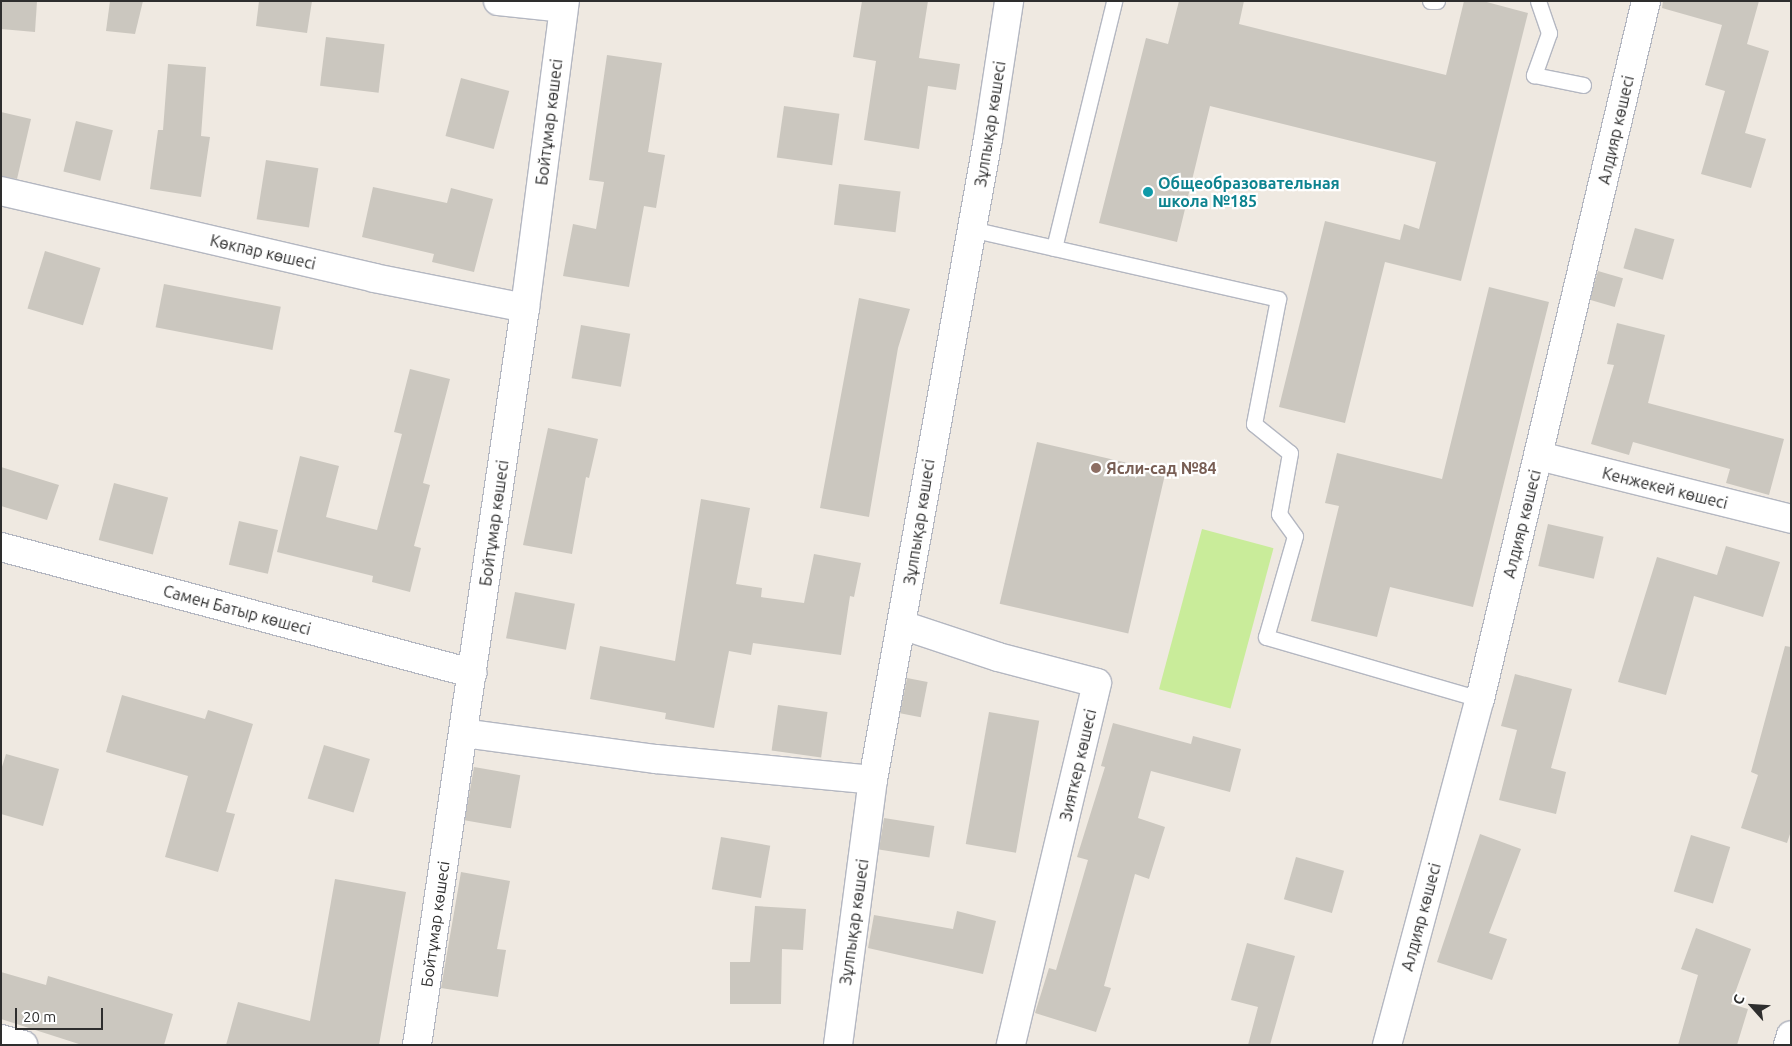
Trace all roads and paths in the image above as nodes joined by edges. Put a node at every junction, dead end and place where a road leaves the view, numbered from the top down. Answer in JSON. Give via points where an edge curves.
{"nodes":[{"id":1,"x":498,"y":1,"type":"edge"},
{"id":2,"x":1009,"y":1,"type":"edge"},
{"id":3,"x":1114,"y":1,"type":"edge"},
{"id":4,"x":1430,"y":1,"type":"edge"},
{"id":5,"x":1438,"y":1,"type":"edge"},
{"id":6,"x":1538,"y":1,"type":"edge"},
{"id":7,"x":1646,"y":1,"type":"edge"},
{"id":8,"x":564,"y":5,"type":"edge"},
{"id":9,"x":1584,"y":85,"type":"dead end"},
{"id":10,"x":1,"y":191,"type":"edge"},
{"id":11,"x":971,"y":229,"type":"junction"},
{"id":12,"x":1054,"y":248,"type":"junction"},
{"id":13,"x":525,"y":308,"type":"junction"},
{"id":14,"x":1539,"y":456,"type":"junction"},
{"id":15,"x":1791,"y":519,"type":"edge"},
{"id":16,"x":1,"y":547,"type":"edge"},
{"id":17,"x":902,"y":625,"type":"junction"},
{"id":18,"x":472,"y":673,"type":"junction"},
{"id":19,"x":1480,"y":699,"type":"junction"},
{"id":20,"x":463,"y":734,"type":"junction"},
{"id":21,"x":874,"y":780,"type":"junction"},
{"id":22,"x":1791,"y":1035,"type":"edge"},
{"id":23,"x":1,"y":1039,"type":"edge"},
{"id":24,"x":23,"y":1045,"type":"edge"},
{"id":25,"x":418,"y":1045,"type":"edge"},
{"id":26,"x":838,"y":1045,"type":"edge"},
{"id":27,"x":1011,"y":1045,"type":"edge"},
{"id":28,"x":1387,"y":1045,"type":"edge"},
{"id":29,"x":1788,"y":1045,"type":"edge"}],
"edges":[{"from":1,"to":8,"type":"street"},
{"from":2,"to":11,"type":"street","name":"Зұлпықар көшесі"},
{"from":3,"to":12,"type":"lane"},
{"from":4,"to":5,"type":"lane"},
{"from":6,"to":9,"type":"lane","via":[[1549,33],[1534,75]]},
{"from":7,"to":14,"type":"street","name":"Алдияр көшесі"},
{"from":8,"to":13,"type":"street","name":"Бойтұмар көшесі"},
{"from":10,"to":13,"type":"street","name":"Көкпар көшесі","via":[[374,278]]},
{"from":11,"to":12,"type":"lane"},
{"from":11,"to":17,"type":"street","name":"Зұлпықар көшесі"},
{"from":12,"to":19,"type":"lane","via":[[1278,299],[1254,424],[1290,453],[1279,514],[1295,536],[1266,637]]},
{"from":13,"to":18,"type":"street","name":"Бойтұмар көшесі"},
{"from":14,"to":15,"type":"street","name":"Кенжекей көшесі"},
{"from":14,"to":19,"type":"street","name":"Алдияр көшесі"},
{"from":16,"to":18,"type":"street","name":"Самен Батыр көшесі"},
{"from":17,"to":21,"type":"street","name":"Зұлпықар көшесі"},
{"from":17,"to":27,"type":"street","name":"Зияткер көшесі","via":[[998,657],[1097,683]]},
{"from":18,"to":20,"type":"street","name":"Бойтұмар көшесі"},
{"from":19,"to":28,"type":"street","name":"Алдияр көшесі"},
{"from":20,"to":21,"type":"street","via":[[656,759]]},
{"from":20,"to":25,"type":"street","name":"Бойтұмар көшесі"},
{"from":21,"to":26,"type":"street","name":"Зұлпықар көшесі"},
{"from":22,"to":29,"type":"street"},
{"from":23,"to":24,"type":"street"}]}
